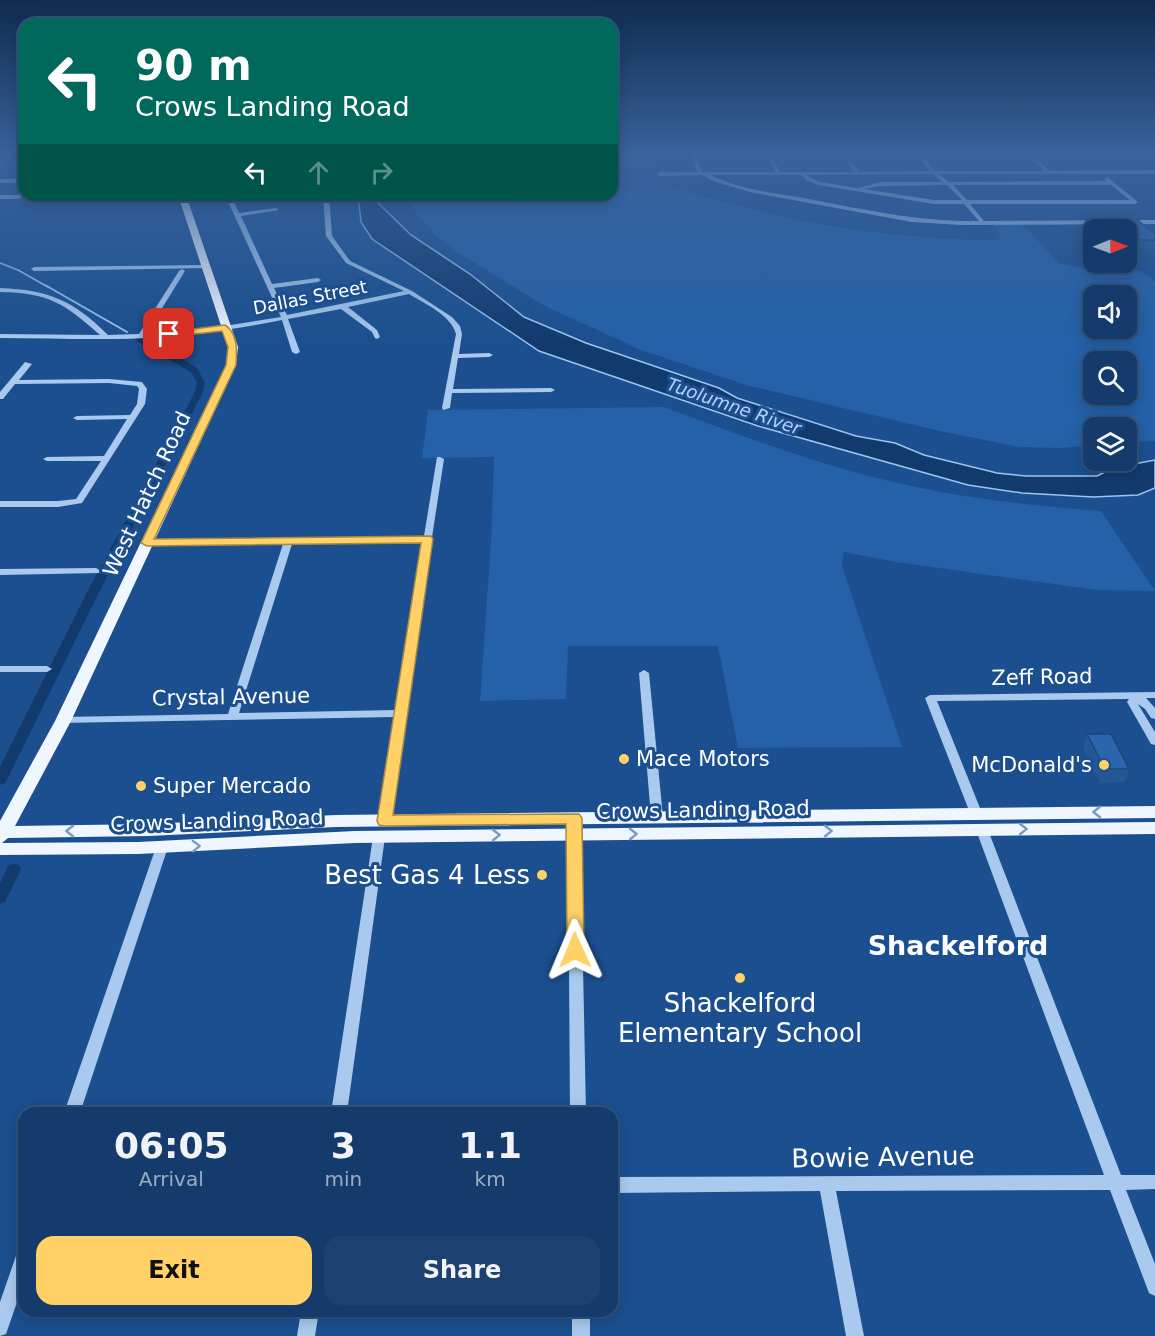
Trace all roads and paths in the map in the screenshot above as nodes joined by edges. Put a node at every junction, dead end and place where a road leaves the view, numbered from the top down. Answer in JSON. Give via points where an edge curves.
{"nodes":[{"id":1,"x":189,"y":217,"type":"edge"},
{"id":2,"x":238,"y":217,"type":"edge"},
{"id":3,"x":328,"y":217,"type":"edge"},
{"id":4,"x":899,"y":217,"type":"edge"},
{"id":5,"x":979,"y":217,"type":"edge"},
{"id":6,"x":983,"y":222,"type":"junction"},
{"id":7,"x":1155,"y":222,"type":"edge"},
{"id":8,"x":206,"y":267,"type":"junction"},
{"id":9,"x":34,"y":268,"type":"dead end"},
{"id":10,"x":182,"y":271,"type":"dead end"},
{"id":11,"x":318,"y":280,"type":"dead end"},
{"id":12,"x":271,"y":286,"type":"junction"},
{"id":13,"x":0,"y":290,"type":"edge"},
{"id":14,"x":410,"y":292,"type":"junction"},
{"id":15,"x":342,"y":306,"type":"junction"},
{"id":16,"x":285,"y":319,"type":"junction"},
{"id":17,"x":225,"y":328,"type":"junction"},
{"id":18,"x":105,"y":335,"type":"junction"},
{"id":19,"x":0,"y":336,"type":"edge"},
{"id":20,"x":141,"y":336,"type":"junction"},
{"id":21,"x":377,"y":337,"type":"dead end"},
{"id":22,"x":296,"y":352,"type":"dead end"},
{"id":23,"x":456,"y":356,"type":"junction"},
{"id":24,"x":489,"y":356,"type":"dead end"},
{"id":25,"x":28,"y":364,"type":"dead end"},
{"id":26,"x":14,"y":382,"type":"junction"},
{"id":27,"x":551,"y":390,"type":"dead end"},
{"id":28,"x":449,"y":391,"type":"junction"},
{"id":29,"x":0,"y":397,"type":"edge"},
{"id":30,"x":446,"y":408,"type":"dead end"},
{"id":31,"x":130,"y":417,"type":"junction"},
{"id":32,"x":78,"y":418,"type":"dead end"},
{"id":33,"x":105,"y":458,"type":"junction"},
{"id":34,"x":48,"y":459,"type":"dead end"},
{"id":35,"x":440,"y":459,"type":"dead end"},
{"id":36,"x":0,"y":504,"type":"edge"},
{"id":37,"x":427,"y":539,"type":"junction"},
{"id":38,"x":288,"y":541,"type":"junction"},
{"id":39,"x":147,"y":543,"type":"junction"},
{"id":40,"x":96,"y":571,"type":"dead end"},
{"id":41,"x":0,"y":572,"type":"edge"},
{"id":42,"x":0,"y":669,"type":"edge"},
{"id":43,"x":47,"y":669,"type":"dead end"},
{"id":44,"x":644,"y":674,"type":"dead end"},
{"id":45,"x":1155,"y":695,"type":"edge"},
{"id":46,"x":1136,"y":696,"type":"junction"},
{"id":47,"x":399,"y":713,"type":"junction"},
{"id":48,"x":1155,"y":716,"type":"edge"},
{"id":49,"x":232,"y":717,"type":"junction"},
{"id":50,"x":63,"y":721,"type":"junction"},
{"id":51,"x":1155,"y":741,"type":"edge"},
{"id":52,"x":1155,"y":812,"type":"edge"},
{"id":53,"x":976,"y":813,"type":"junction"},
{"id":54,"x":657,"y":817,"type":"junction"},
{"id":55,"x":574,"y":826,"type":"junction"},
{"id":56,"x":1155,"y":828,"type":"edge"},
{"id":57,"x":382,"y":829,"type":"junction"},
{"id":58,"x":982,"y":830,"type":"junction"},
{"id":59,"x":865,"y":831,"type":"junction"},
{"id":60,"x":1,"y":837,"type":"edge"},
{"id":61,"x":162,"y":848,"type":"junction"},
{"id":62,"x":74,"y":1107,"type":"edge"},
{"id":63,"x":340,"y":1107,"type":"edge"},
{"id":64,"x":578,"y":1107,"type":"edge"},
{"id":65,"x":1115,"y":1181,"type":"junction"},
{"id":66,"x":1155,"y":1182,"type":"edge"},
{"id":67,"x":827,"y":1184,"type":"junction"},
{"id":68,"x":618,"y":1185,"type":"edge"},
{"id":69,"x":18,"y":1274,"type":"edge"},
{"id":70,"x":1155,"y":1287,"type":"edge"},
{"id":71,"x":309,"y":1317,"type":"edge"},
{"id":72,"x":581,"y":1317,"type":"edge"},
{"id":73,"x":0,"y":1328,"type":"edge"},
{"id":74,"x":306,"y":1336,"type":"edge"},
{"id":75,"x":581,"y":1336,"type":"edge"},
{"id":76,"x":855,"y":1336,"type":"edge"}],
"edges":[{"from":1,"to":8,"type":"main road","name":"West Hatch Road"},
{"from":2,"to":12,"type":"street"},
{"from":3,"to":14,"type":"street","via":[[329,236],[348,261]]},
{"from":4,"to":6,"type":"street"},
{"from":5,"to":6,"type":"street"},
{"from":6,"to":7,"type":"street"},
{"from":8,"to":9,"type":"street"},
{"from":8,"to":17,"type":"main road","name":"West Hatch Road"},
{"from":10,"to":20,"type":"street"},
{"from":11,"to":12,"type":"street"},
{"from":12,"to":16,"type":"street"},
{"from":13,"to":18,"type":"street","via":[[39,292],[59,300]]},
{"from":14,"to":15,"type":"street","name":"Dallas Street"},
{"from":14,"to":23,"type":"street","via":[[455,322],[459,330]]},
{"from":15,"to":16,"type":"street","name":"Dallas Street"},
{"from":15,"to":21,"type":"street"},
{"from":16,"to":17,"type":"street","name":"Dallas Street"},
{"from":16,"to":22,"type":"street"},
{"from":17,"to":20,"type":"street","name":"Dallas Street"},
{"from":17,"to":39,"type":"main road","name":"West Hatch Road","via":[[232,347],[231,365]]},
{"from":18,"to":19,"type":"street","name":"Dallas Street"},
{"from":18,"to":20,"type":"street","name":"Dallas Street"},
{"from":23,"to":24,"type":"street"},
{"from":23,"to":28,"type":"street"},
{"from":25,"to":26,"type":"street"},
{"from":26,"to":29,"type":"street"},
{"from":26,"to":31,"type":"street","via":[[139,384],[142,399]]},
{"from":27,"to":28,"type":"street"},
{"from":28,"to":30,"type":"street"},
{"from":31,"to":32,"type":"street"},
{"from":31,"to":33,"type":"street"},
{"from":33,"to":34,"type":"street"},
{"from":33,"to":36,"type":"street","via":[[79,501]]},
{"from":35,"to":37,"type":"street"},
{"from":37,"to":38,"type":"street"},
{"from":37,"to":47,"type":"street"},
{"from":38,"to":39,"type":"street"},
{"from":38,"to":49,"type":"street"},
{"from":39,"to":50,"type":"main road","name":"West Hatch Road"},
{"from":40,"to":41,"type":"street"},
{"from":42,"to":43,"type":"street"},
{"from":44,"to":54,"type":"street"},
{"from":45,"to":46,"type":"street","name":"Zeff Road"},
{"from":46,"to":48,"type":"street"},
{"from":46,"to":51,"type":"street","via":[[1132,702]]},
{"from":46,"to":53,"type":"street","name":"Zeff Road","via":[[930,698]]},
{"from":47,"to":49,"type":"street","name":"Crystal Avenue"},
{"from":47,"to":57,"type":"street"},
{"from":49,"to":50,"type":"street","name":"Crystal Avenue"},
{"from":50,"to":60,"type":"main road","name":"West Hatch Road"},
{"from":52,"to":53,"type":"main road","name":"Crows Landing Road","one_way":true},
{"from":53,"to":54,"type":"main road","name":"Crows Landing Road"},
{"from":53,"to":59,"type":"main road","via":[[972,820],[961,822],[891,825]]},
{"from":54,"to":55,"type":"main road","name":"Crows Landing Road"},
{"from":57,"to":55,"type":"main road","name":"Crows Landing Road","one_way":true},
{"from":55,"to":57,"type":"main road","name":"Crows Landing Road","via":[[491,819],[467,825]]},
{"from":55,"to":59,"type":"main road","name":"Crows Landing Road","one_way":true},
{"from":55,"to":64,"type":"street"},
{"from":58,"to":56,"type":"main road","name":"Crows Landing Road","one_way":true},
{"from":57,"to":60,"type":"main road","name":"Crows Landing Road","one_way":true,"via":[[149,830]]},
{"from":61,"to":57,"type":"main road","name":"Crows Landing Road","one_way":true,"via":[[280,841]]},
{"from":57,"to":63,"type":"street"},
{"from":58,"to":59,"type":"main road","name":"Crows Landing Road"},
{"from":58,"to":65,"type":"street"},
{"from":60,"to":61,"type":"main road","name":"Crows Landing Road"},
{"from":61,"to":62,"type":"street"},
{"from":65,"to":66,"type":"street","name":"Bowie Avenue"},
{"from":65,"to":67,"type":"street","name":"Bowie Avenue"},
{"from":65,"to":70,"type":"street"},
{"from":67,"to":68,"type":"street","name":"Bowie Avenue"},
{"from":67,"to":76,"type":"street"},
{"from":69,"to":73,"type":"street"},
{"from":71,"to":74,"type":"street"},
{"from":72,"to":75,"type":"street"}]}
